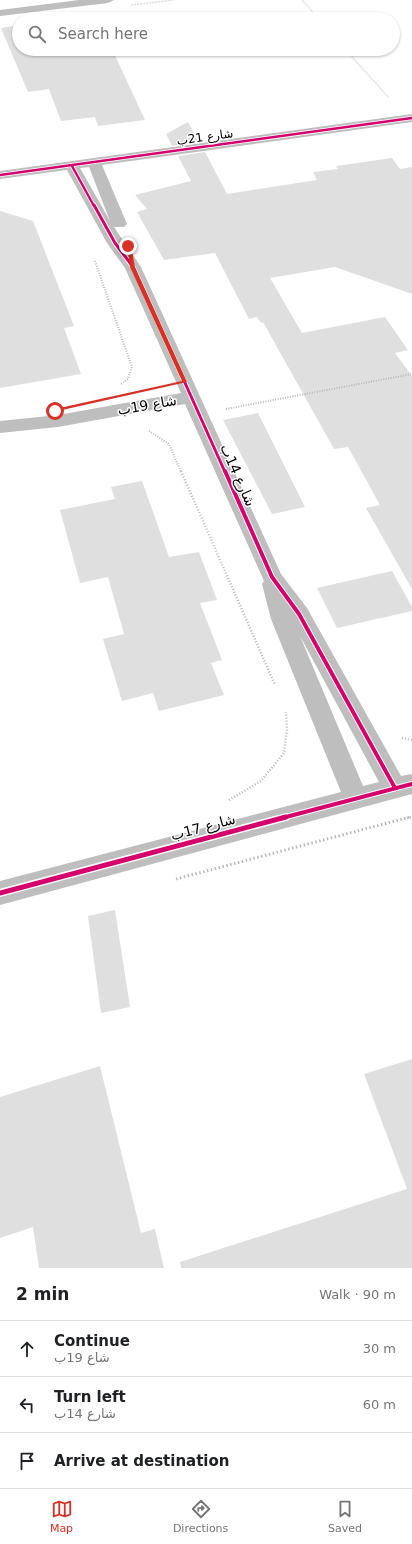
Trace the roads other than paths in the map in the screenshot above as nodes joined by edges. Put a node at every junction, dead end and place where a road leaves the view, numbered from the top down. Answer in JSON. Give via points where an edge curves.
{"nodes":[{"id":1,"x":108,"y":0,"type":"edge"},
{"id":2,"x":0,"y":13,"type":"edge"},
{"id":3,"x":412,"y":118,"type":"edge"},
{"id":4,"x":94,"y":162,"type":"junction"},
{"id":5,"x":72,"y":166,"type":"junction"},
{"id":6,"x":0,"y":175,"type":"edge"},
{"id":7,"x":133,"y":267,"type":"junction"},
{"id":8,"x":188,"y":390,"type":"junction"},
{"id":9,"x":4,"y":426,"type":"edge"},
{"id":10,"x":272,"y":577,"type":"junction"},
{"id":11,"x":404,"y":786,"type":"edge"},
{"id":12,"x":356,"y":798,"type":"junction"},
{"id":13,"x":0,"y":893,"type":"edge"}],
"edges":[{"from":1,"to":2,"type":"street"},
{"from":3,"to":4,"type":"street","name":"شارع 21ب"},
{"from":4,"to":5,"type":"street","name":"شارع 21ب"},
{"from":4,"to":7,"type":"street","name":"شارع 14ب","via":[[128,246]]},
{"from":5,"to":6,"type":"street","name":"شارع 21ب"},
{"from":5,"to":7,"type":"street","name":"شارع 14ب","via":[[115,242]]},
{"from":7,"to":8,"type":"street","name":"شارع 14ب"},
{"from":8,"to":9,"type":"street","name":"شاع 19ب","via":[[58,421]]},
{"from":8,"to":10,"type":"street","name":"شارع 14ب"},
{"from":10,"to":11,"type":"street","name":"شارع 14ب","via":[[299,614]]},
{"from":10,"to":12,"type":"street","name":"شارع 14ب","via":[[282,619]]},
{"from":11,"to":12,"type":"street","name":"شارع 17ب"},
{"from":12,"to":13,"type":"street","name":"شارع 17ب"}]}
